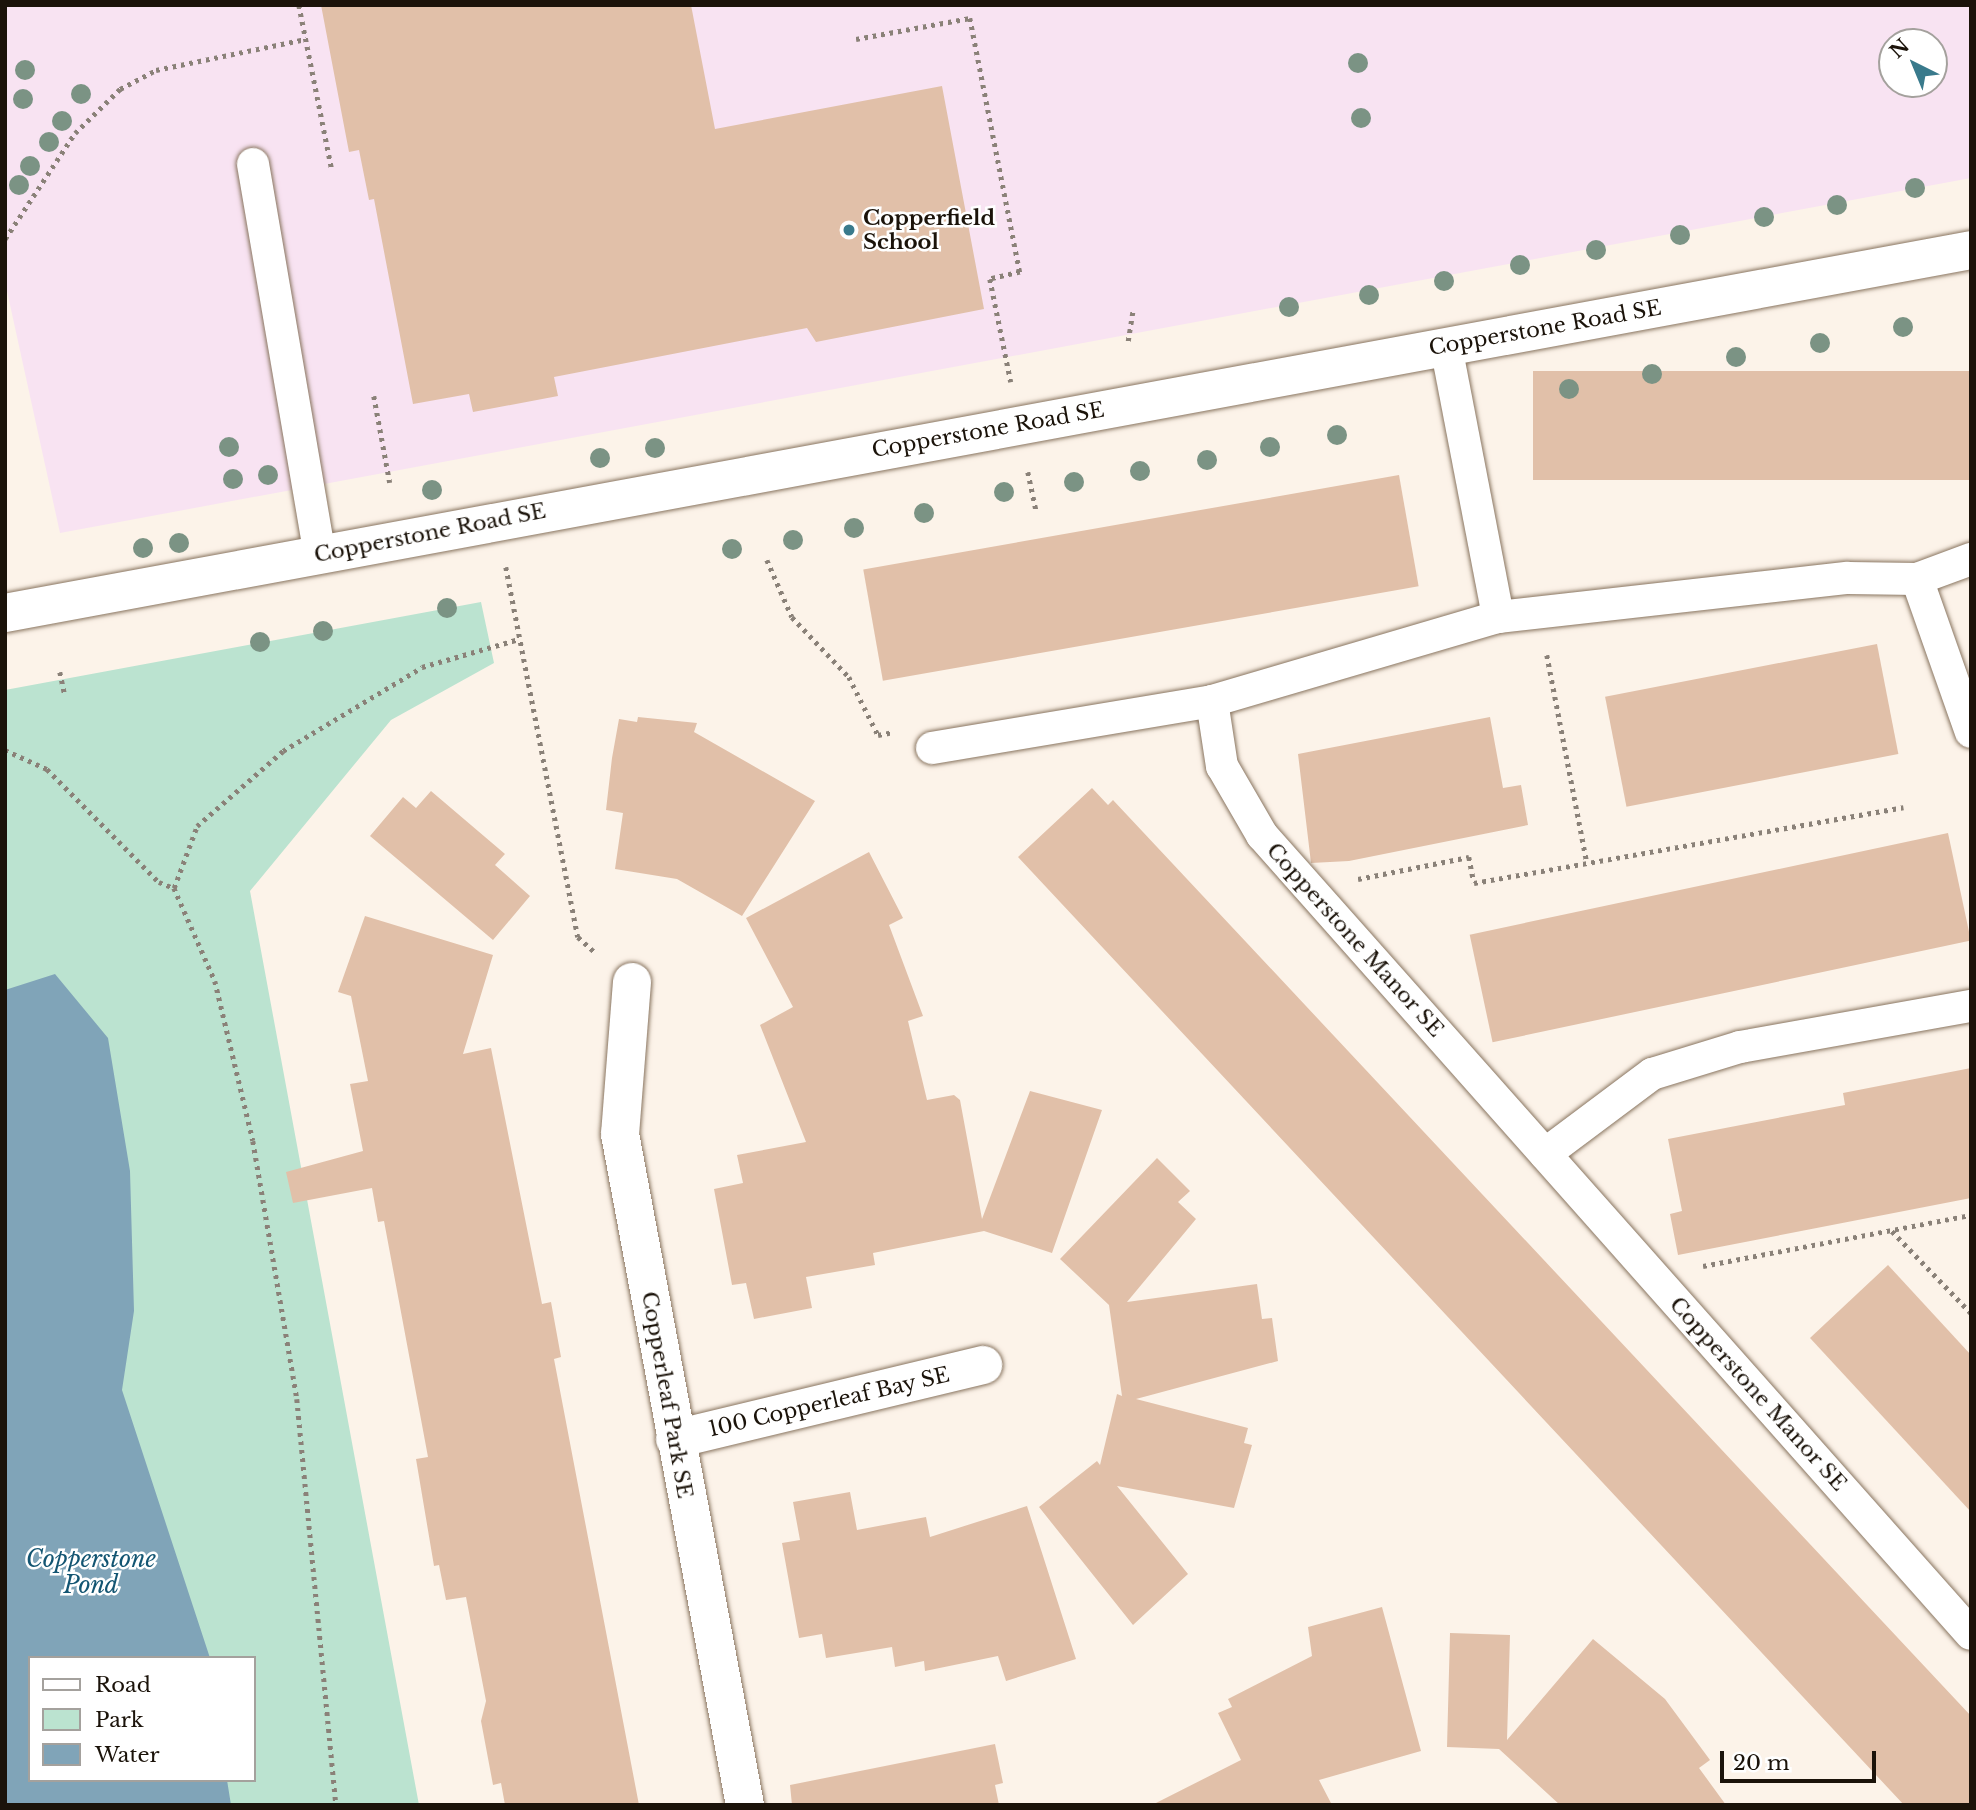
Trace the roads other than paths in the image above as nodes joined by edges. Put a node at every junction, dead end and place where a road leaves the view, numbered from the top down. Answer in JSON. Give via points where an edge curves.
{"nodes":[{"id":1,"x":253,"y":164,"type":"dead end"},
{"id":2,"x":1971,"y":250,"type":"edge"},
{"id":3,"x":1446,"y":346,"type":"junction"},
{"id":4,"x":320,"y":554,"type":"junction"},
{"id":5,"x":1971,"y":559,"type":"edge"},
{"id":6,"x":1917,"y":579,"type":"junction"},
{"id":7,"x":5,"y":613,"type":"edge"},
{"id":8,"x":1498,"y":617,"type":"junction"},
{"id":9,"x":1212,"y":701,"type":"junction"},
{"id":10,"x":1971,"y":732,"type":"edge"},
{"id":11,"x":932,"y":748,"type":"dead end"},
{"id":12,"x":632,"y":982,"type":"road end"},
{"id":13,"x":1971,"y":1006,"type":"edge"},
{"id":14,"x":1545,"y":1154,"type":"junction"},
{"id":15,"x":983,"y":1365,"type":"dead end"},
{"id":16,"x":675,"y":1439,"type":"junction"},
{"id":17,"x":1971,"y":1634,"type":"edge"},
{"id":18,"x":745,"y":1805,"type":"edge"}],
"edges":[{"from":1,"to":4,"type":"lane"},
{"from":2,"to":3,"type":"street","name":"Copperstone Road SE"},
{"from":3,"to":4,"type":"street","name":"Copperstone Road SE"},
{"from":3,"to":8,"type":"lane"},
{"from":4,"to":7,"type":"street","name":"Copperstone Road SE"},
{"from":5,"to":6,"type":"lane"},
{"from":6,"to":8,"type":"lane","via":[[1848,578]]},
{"from":6,"to":10,"type":"lane"},
{"from":8,"to":9,"type":"lane"},
{"from":9,"to":11,"type":"lane"},
{"from":9,"to":14,"type":"lane","name":"Copperstone Manor SE","via":[[1222,765],[1262,835]]},
{"from":12,"to":16,"type":"street","name":"Copperleaf Park SE","via":[[620,1133]]},
{"from":13,"to":14,"type":"lane","via":[[1740,1047],[1652,1074]]},
{"from":14,"to":17,"type":"lane","name":"Copperstone Manor SE"},
{"from":15,"to":16,"type":"street","name":"100 Copperleaf Bay SE"},
{"from":16,"to":18,"type":"street","name":"Copperleaf Park SE"}]}
